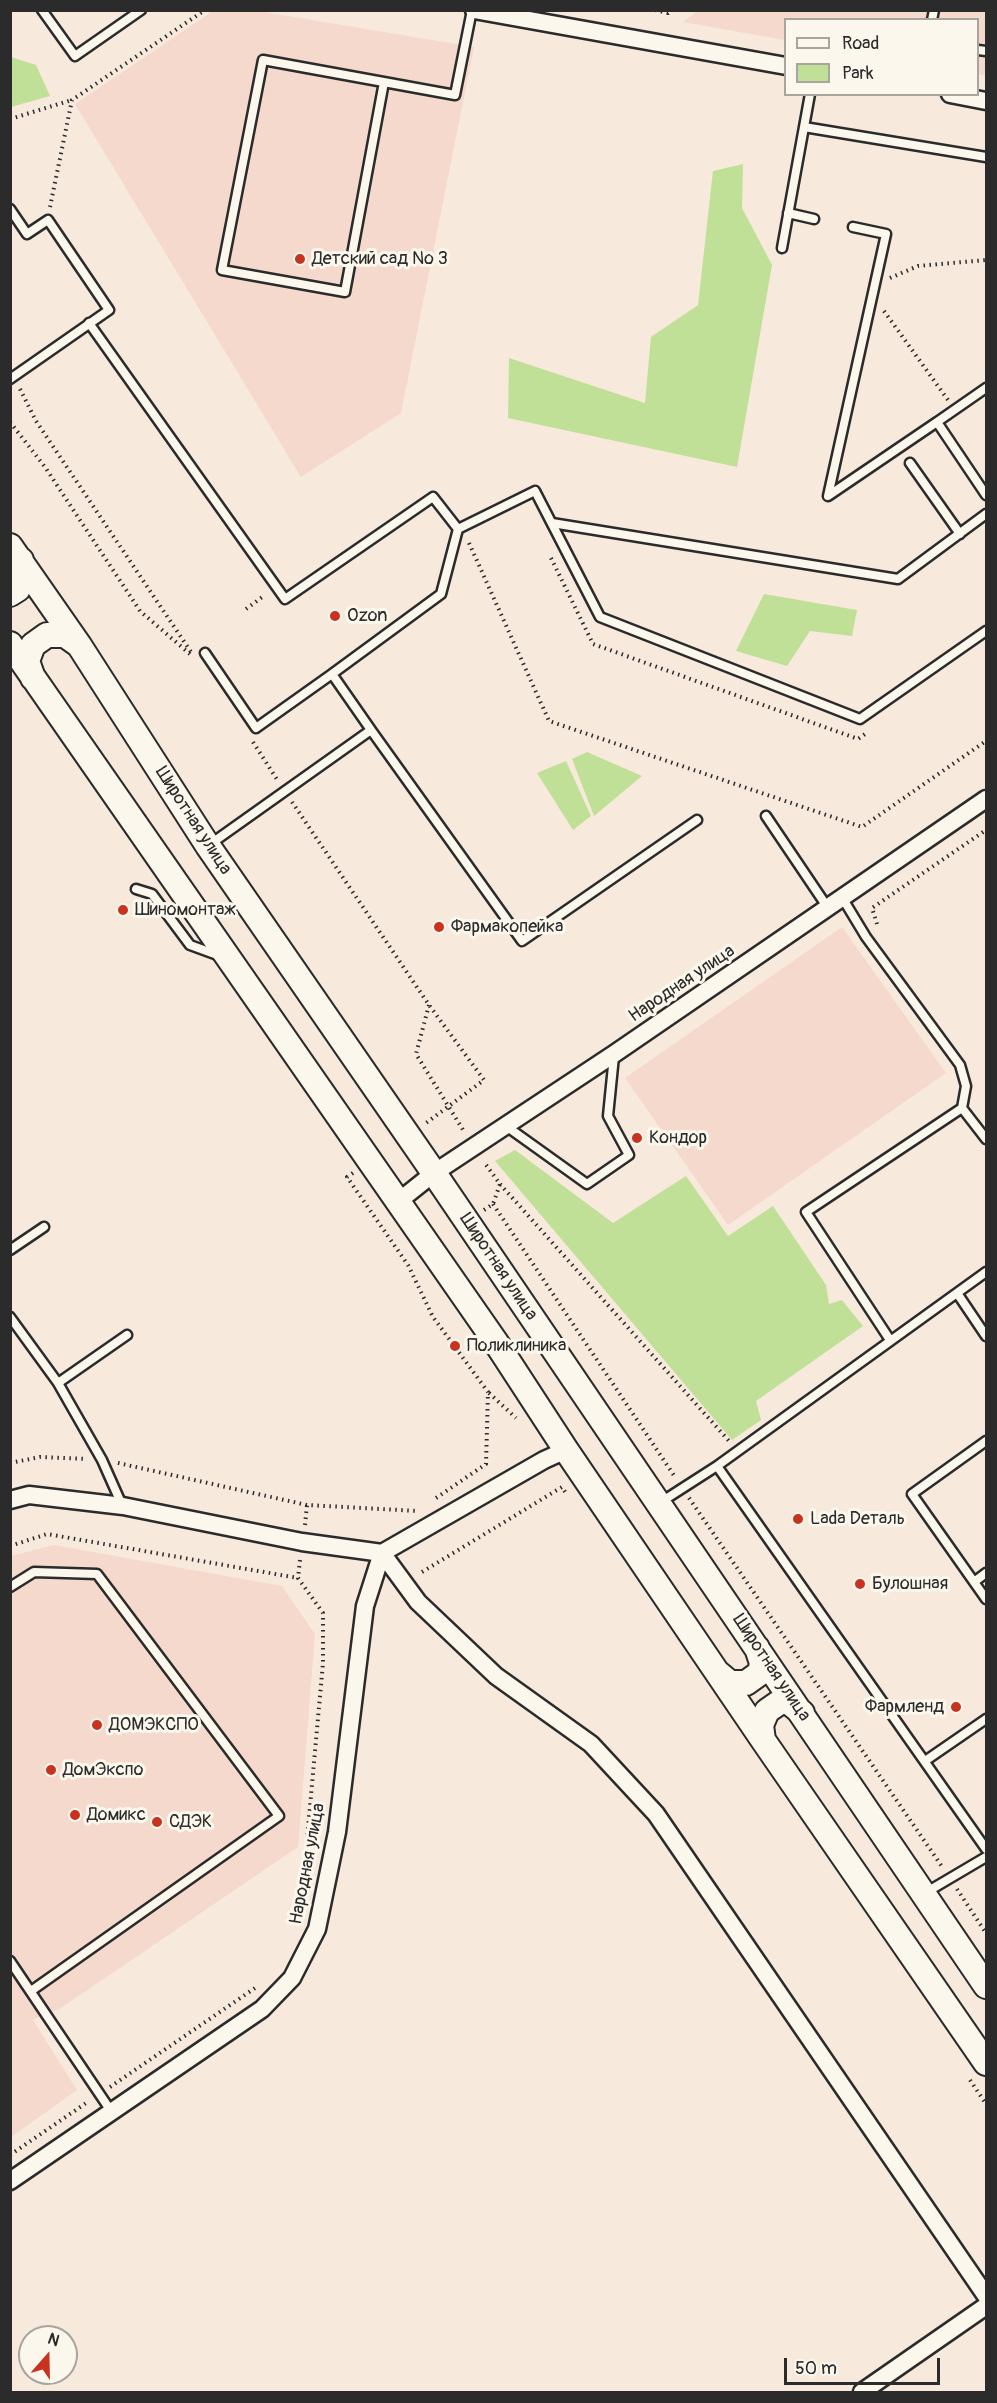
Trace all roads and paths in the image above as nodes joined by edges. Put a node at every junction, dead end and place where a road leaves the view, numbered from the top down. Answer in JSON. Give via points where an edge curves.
{"nodes":[{"id":1,"x":42,"y":10,"type":"edge"},
{"id":2,"x":141,"y":10,"type":"edge"},
{"id":3,"x":205,"y":10,"type":"edge"},
{"id":4,"x":473,"y":10,"type":"edge"},
{"id":5,"x":655,"y":10,"type":"edge"},
{"id":6,"x":671,"y":10,"type":"edge"},
{"id":7,"x":784,"y":66,"type":"edge"},
{"id":8,"x":384,"y":82,"type":"junction"},
{"id":9,"x":810,"y":96,"type":"edge"},
{"id":10,"x":961,"y":96,"type":"edge"},
{"id":11,"x":72,"y":100,"type":"junction"},
{"id":12,"x":987,"y":101,"type":"edge"},
{"id":13,"x":10,"y":118,"type":"edge"},
{"id":14,"x":804,"y":127,"type":"junction"},
{"id":15,"x":987,"y":157,"type":"edge"},
{"id":16,"x":10,"y":209,"type":"edge"},
{"id":17,"x":788,"y":213,"type":"junction"},
{"id":18,"x":814,"y":219,"type":"dead end"},
{"id":19,"x":48,"y":220,"type":"junction"},
{"id":20,"x":853,"y":227,"type":"dead end"},
{"id":21,"x":782,"y":248,"type":"dead end"},
{"id":22,"x":987,"y":261,"type":"edge"},
{"id":23,"x":876,"y":284,"type":"junction"},
{"id":24,"x":873,"y":296,"type":"junction"},
{"id":25,"x":89,"y":323,"type":"junction"},
{"id":26,"x":12,"y":378,"type":"edge"},
{"id":27,"x":987,"y":388,"type":"edge"},
{"id":28,"x":956,"y":410,"type":"junction"},
{"id":29,"x":10,"y":422,"type":"edge"},
{"id":30,"x":937,"y":422,"type":"junction"},
{"id":31,"x":910,"y":463,"type":"dead end"},
{"id":32,"x":987,"y":495,"type":"edge"},
{"id":33,"x":987,"y":514,"type":"edge"},
{"id":34,"x":552,"y":523,"type":"junction"},
{"id":35,"x":459,"y":529,"type":"junction"},
{"id":36,"x":960,"y":534,"type":"junction"},
{"id":37,"x":466,"y":536,"type":"dead end"},
{"id":38,"x":547,"y":549,"type":"dead end"},
{"id":39,"x":16,"y":553,"type":"edge"},
{"id":40,"x":275,"y":587,"type":"junction"},
{"id":41,"x":10,"y":594,"type":"edge"},
{"id":42,"x":246,"y":609,"type":"dead end"},
{"id":43,"x":987,"y":631,"type":"edge"},
{"id":44,"x":10,"y":644,"type":"edge"},
{"id":45,"x":79,"y":645,"type":"junction"},
{"id":46,"x":205,"y":653,"type":"dead end"},
{"id":47,"x":332,"y":674,"type":"junction"},
{"id":48,"x":33,"y":678,"type":"junction"},
{"id":49,"x":876,"y":726,"type":"dead end"},
{"id":50,"x":371,"y":730,"type":"junction"},
{"id":51,"x":987,"y":741,"type":"edge"},
{"id":52,"x":255,"y":744,"type":"dead end"},
{"id":53,"x":285,"y":791,"type":"junction"},
{"id":54,"x":987,"y":799,"type":"edge"},
{"id":55,"x":766,"y":816,"type":"dead end"},
{"id":56,"x":697,"y":820,"type":"dead end"},
{"id":57,"x":987,"y":830,"type":"edge"},
{"id":58,"x":208,"y":846,"type":"junction"},
{"id":59,"x":136,"y":889,"type":"dead end"},
{"id":60,"x":835,"y":904,"type":"junction"},
{"id":61,"x":866,"y":938,"type":"junction"},
{"id":62,"x":231,"y":960,"type":"junction"},
{"id":63,"x":429,"y":1005,"type":"junction"},
{"id":64,"x":614,"y":1054,"type":"junction"},
{"id":65,"x":449,"y":1107,"type":"junction"},
{"id":66,"x":962,"y":1108,"type":"junction"},
{"id":67,"x":506,"y":1126,"type":"junction"},
{"id":68,"x":408,"y":1135,"type":"junction"},
{"id":69,"x":987,"y":1140,"type":"edge"},
{"id":70,"x":371,"y":1161,"type":"junction"},
{"id":71,"x":434,"y":1173,"type":"junction"},
{"id":72,"x":500,"y":1184,"type":"dead end"},
{"id":73,"x":399,"y":1201,"type":"junction"},
{"id":74,"x":493,"y":1204,"type":"dead end"},
{"id":75,"x":44,"y":1227,"type":"dead end"},
{"id":76,"x":10,"y":1250,"type":"edge"},
{"id":77,"x":987,"y":1272,"type":"edge"},
{"id":78,"x":957,"y":1293,"type":"junction"},
{"id":79,"x":10,"y":1317,"type":"edge"},
{"id":80,"x":127,"y":1335,"type":"dead end"},
{"id":81,"x":987,"y":1336,"type":"edge"},
{"id":82,"x":890,"y":1340,"type":"junction"},
{"id":83,"x":58,"y":1383,"type":"junction"},
{"id":84,"x":488,"y":1392,"type":"junction"},
{"id":85,"x":520,"y":1424,"type":"dead end"},
{"id":86,"x":987,"y":1441,"type":"edge"},
{"id":87,"x":566,"y":1450,"type":"junction"},
{"id":88,"x":738,"y":1451,"type":"junction"},
{"id":89,"x":102,"y":1460,"type":"junction"},
{"id":90,"x":544,"y":1460,"type":"junction"},
{"id":91,"x":10,"y":1463,"type":"edge"},
{"id":92,"x":717,"y":1466,"type":"junction"},
{"id":93,"x":562,"y":1487,"type":"junction"},
{"id":94,"x":682,"y":1489,"type":"junction"},
{"id":95,"x":568,"y":1497,"type":"dead end"},
{"id":96,"x":10,"y":1500,"type":"edge"},
{"id":97,"x":434,"y":1500,"type":"dead end"},
{"id":98,"x":658,"y":1504,"type":"junction"},
{"id":99,"x":123,"y":1506,"type":"junction"},
{"id":100,"x":426,"y":1506,"type":"dead end"},
{"id":101,"x":10,"y":1546,"type":"edge"},
{"id":102,"x":382,"y":1553,"type":"junction"},
{"id":103,"x":422,"y":1572,"type":"dead end"},
{"id":104,"x":987,"y":1573,"type":"edge"},
{"id":105,"x":974,"y":1582,"type":"junction"},
{"id":106,"x":10,"y":1587,"type":"edge"},
{"id":107,"x":987,"y":1599,"type":"edge"},
{"id":108,"x":756,"y":1647,"type":"junction"},
{"id":109,"x":718,"y":1673,"type":"junction"},
{"id":110,"x":802,"y":1713,"type":"junction"},
{"id":111,"x":987,"y":1719,"type":"edge"},
{"id":112,"x":763,"y":1740,"type":"junction"},
{"id":113,"x":925,"y":1761,"type":"junction"},
{"id":114,"x":987,"y":1850,"type":"edge"},
{"id":115,"x":987,"y":1857,"type":"edge"},
{"id":116,"x":950,"y":1879,"type":"junction"},
{"id":117,"x":922,"y":1895,"type":"junction"},
{"id":118,"x":300,"y":1918,"type":"dead end"},
{"id":119,"x":987,"y":1933,"type":"edge"},
{"id":120,"x":10,"y":1961,"type":"edge"},
{"id":121,"x":259,"y":1985,"type":"dead end"},
{"id":122,"x":987,"y":1986,"type":"edge"},
{"id":123,"x":31,"y":1991,"type":"junction"},
{"id":124,"x":976,"y":2069,"type":"edge"},
{"id":125,"x":100,"y":2094,"type":"junction"},
{"id":126,"x":987,"y":2104,"type":"edge"},
{"id":127,"x":111,"y":2111,"type":"junction"},
{"id":128,"x":10,"y":2155,"type":"edge"},
{"id":129,"x":10,"y":2181,"type":"edge"},
{"id":130,"x":987,"y":2296,"type":"edge"},
{"id":131,"x":987,"y":2306,"type":"edge"},
{"id":132,"x":862,"y":2392,"type":"edge"}],
"edges":[{"from":1,"to":2,"type":"lane","via":[[75,56]]},
{"from":3,"to":11,"type":"path"},
{"from":4,"to":7,"type":"street"},
{"from":4,"to":8,"type":"lane","via":[[455,95]]},
{"from":5,"to":6,"type":"path"},
{"from":8,"to":8,"type":"lane","via":[[263,60],[222,270],[345,292]]},
{"from":9,"to":14,"type":"lane"},
{"from":10,"to":12,"type":"street"},
{"from":11,"to":13,"type":"path"},
{"from":11,"to":19,"type":"path"},
{"from":14,"to":15,"type":"lane"},
{"from":14,"to":17,"type":"lane"},
{"from":16,"to":19,"type":"lane","via":[[27,234]]},
{"from":17,"to":18,"type":"lane"},
{"from":17,"to":21,"type":"lane"},
{"from":19,"to":25,"type":"lane","via":[[109,310]]},
{"from":20,"to":23,"type":"lane","via":[[886,234]]},
{"from":22,"to":23,"type":"path","via":[[918,266]]},
{"from":23,"to":24,"type":"lane"},
{"from":24,"to":28,"type":"path"},
{"from":24,"to":30,"type":"lane","via":[[828,496]]},
{"from":25,"to":26,"type":"lane"},
{"from":25,"to":40,"type":"lane"},
{"from":26,"to":29,"type":"path","via":[[36,421],[196,659],[140,611],[45,467]]},
{"from":27,"to":28,"type":"lane"},
{"from":28,"to":30,"type":"lane"},
{"from":30,"to":32,"type":"lane"},
{"from":31,"to":36,"type":"lane"},
{"from":33,"to":36,"type":"lane"},
{"from":34,"to":35,"type":"lane","via":[[535,491]]},
{"from":34,"to":36,"type":"lane","via":[[898,579]]},
{"from":34,"to":43,"type":"lane","via":[[600,617],[860,719]]},
{"from":35,"to":40,"type":"lane","via":[[433,497],[285,599]]},
{"from":35,"to":47,"type":"lane","via":[[441,594]]},
{"from":37,"to":51,"type":"path","via":[[549,721],[862,827]]},
{"from":38,"to":49,"type":"path","via":[[593,644],[858,739]]},
{"from":39,"to":41,"type":"main road","via":[[23,575],[18,589]]},
{"from":39,"to":45,"type":"main road","name":"Широтная улица"},
{"from":40,"to":42,"type":"path"},
{"from":44,"to":48,"type":"main road"},
{"from":45,"to":48,"type":"main road","via":[[65,635],[47,635],[33,645],[27,661]]},
{"from":45,"to":58,"type":"main road","name":"Широтная улица"},
{"from":46,"to":47,"type":"lane","via":[[256,728]]},
{"from":47,"to":50,"type":"lane"},
{"from":48,"to":62,"type":"main road"},
{"from":50,"to":53,"type":"lane"},
{"from":50,"to":56,"type":"lane","via":[[522,941]]},
{"from":52,"to":53,"type":"path"},
{"from":53,"to":58,"type":"lane"},
{"from":53,"to":63,"type":"path"},
{"from":54,"to":60,"type":"street","name":"Народная улица"},
{"from":55,"to":60,"type":"lane"},
{"from":57,"to":61,"type":"path","via":[[872,908],[878,928]]},
{"from":58,"to":68,"type":"main road","name":"Широтная улица"},
{"from":59,"to":62,"type":"lane","via":[[152,894],[190,945]]},
{"from":60,"to":61,"type":"lane"},
{"from":60,"to":64,"type":"street","name":"Народная улица"},
{"from":61,"to":66,"type":"lane","via":[[960,1065],[966,1086]]},
{"from":62,"to":70,"type":"main road"},
{"from":63,"to":65,"type":"path","via":[[416,1053]]},
{"from":63,"to":65,"type":"path","via":[[484,1080]]},
{"from":64,"to":67,"type":"street","name":"Народная улица"},
{"from":64,"to":67,"type":"lane","via":[[608,1116],[629,1155],[587,1184]]},
{"from":65,"to":68,"type":"path"},
{"from":66,"to":69,"type":"lane"},
{"from":66,"to":82,"type":"lane","via":[[806,1212]]},
{"from":67,"to":71,"type":"street","name":"Народная улица"},
{"from":68,"to":71,"type":"main road","name":"Широтная улица"},
{"from":70,"to":73,"type":"main road"},
{"from":70,"to":84,"type":"path","via":[[347,1177],[408,1264],[433,1317]]},
{"from":71,"to":73,"type":"street","name":"Народная улица"},
{"from":71,"to":98,"type":"main road","name":"Широтная улица"},
{"from":72,"to":88,"type":"path"},
{"from":73,"to":87,"type":"main road"},
{"from":74,"to":94,"type":"path"},
{"from":75,"to":76,"type":"lane"},
{"from":77,"to":78,"type":"lane"},
{"from":78,"to":81,"type":"lane"},
{"from":78,"to":82,"type":"lane"},
{"from":79,"to":83,"type":"lane"},
{"from":80,"to":83,"type":"lane"},
{"from":82,"to":88,"type":"lane"},
{"from":83,"to":89,"type":"lane"},
{"from":84,"to":85,"type":"path"},
{"from":84,"to":97,"type":"path","via":[[486,1464]]},
{"from":86,"to":105,"type":"lane","via":[[912,1494]]},
{"from":87,"to":90,"type":"street"},
{"from":87,"to":109,"type":"main road"},
{"from":88,"to":92,"type":"lane"},
{"from":89,"to":91,"type":"path","via":[[40,1457]]},
{"from":89,"to":99,"type":"lane"},
{"from":89,"to":100,"type":"path","via":[[307,1504],[417,1512]]},
{"from":90,"to":93,"type":"path"},
{"from":90,"to":102,"type":"street"},
{"from":92,"to":94,"type":"lane"},
{"from":92,"to":113,"type":"lane"},
{"from":93,"to":95,"type":"path"},
{"from":93,"to":103,"type":"path"},
{"from":94,"to":98,"type":"lane"},
{"from":94,"to":116,"type":"path"},
{"from":96,"to":99,"type":"street","via":[[29,1495]]},
{"from":98,"to":108,"type":"main road","name":"Широтная улица"},
{"from":99,"to":102,"type":"street","via":[[302,1542]]},
{"from":101,"to":118,"type":"path","via":[[47,1534],[298,1578],[323,1613],[323,1663]]},
{"from":102,"to":127,"type":"street","name":"Народная улица","via":[[366,1606],[337,1832],[317,1929],[292,1978],[262,2009]]},
{"from":102,"to":130,"type":"street","via":[[417,1602],[496,1676],[591,1744],[656,1814]]},
{"from":104,"to":105,"type":"lane"},
{"from":105,"to":107,"type":"lane"},
{"from":106,"to":123,"type":"lane","via":[[34,1572],[98,1574],[279,1816]]},
{"from":108,"to":109,"type":"main road","via":[[762,1663],[760,1673],[746,1683],[729,1683]]},
{"from":108,"to":110,"type":"main road","name":"Широтная улица"},
{"from":109,"to":112,"type":"main road"},
{"from":110,"to":112,"type":"main road","via":[[789,1702],[780,1702],[768,1711],[761,1725]]},
{"from":110,"to":117,"type":"main road","name":"Широтная улица"},
{"from":111,"to":113,"type":"lane"},
{"from":112,"to":124,"type":"main road"},
{"from":113,"to":114,"type":"lane"},
{"from":115,"to":116,"type":"lane"},
{"from":116,"to":117,"type":"lane"},
{"from":116,"to":119,"type":"path"},
{"from":117,"to":122,"type":"main road","name":"Широтная улица"},
{"from":120,"to":123,"type":"lane"},
{"from":121,"to":125,"type":"path"},
{"from":123,"to":125,"type":"lane"},
{"from":124,"to":126,"type":"path"},
{"from":125,"to":127,"type":"lane"},
{"from":125,"to":128,"type":"path"},
{"from":127,"to":129,"type":"street","name":"Народная улица"},
{"from":131,"to":132,"type":"street"}]}
